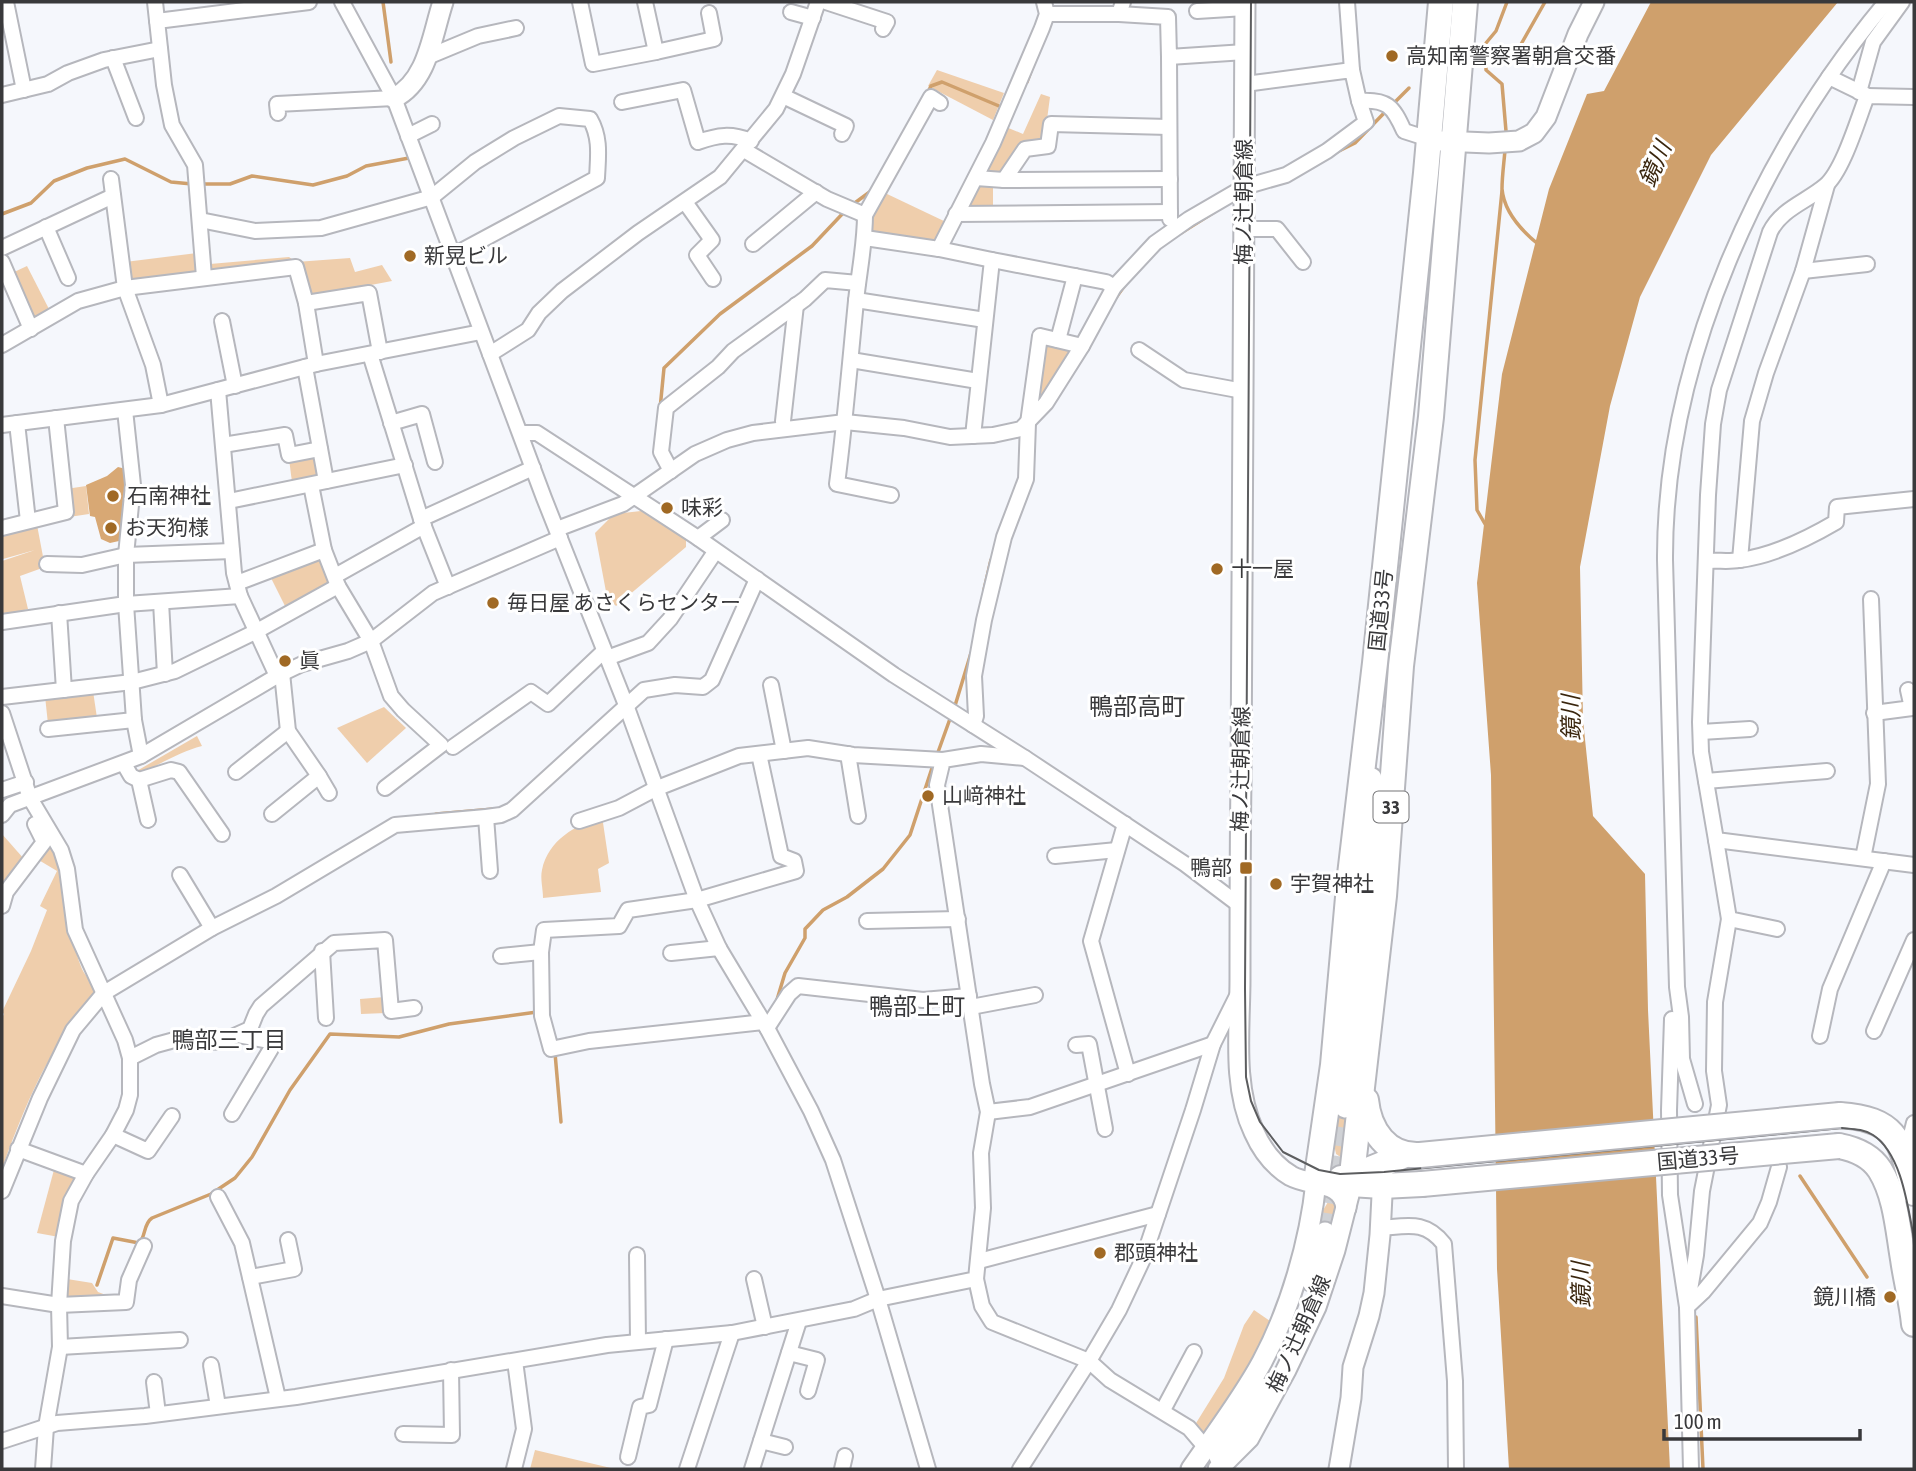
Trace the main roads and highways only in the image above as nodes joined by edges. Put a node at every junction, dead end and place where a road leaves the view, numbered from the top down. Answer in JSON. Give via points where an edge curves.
{"nodes":[{"id":1,"x":443,"y":2,"type":"edge"},
{"id":2,"x":1441,"y":2,"type":"edge"},
{"id":3,"x":1465,"y":2,"type":"edge"},
{"id":4,"x":1594,"y":2,"type":"edge"},
{"id":5,"x":1245,"y":5,"type":"edge"},
{"id":6,"x":394,"y":98,"type":"road end"},
{"id":7,"x":1441,"y":141,"type":"junction"},
{"id":8,"x":1376,"y":663,"type":"junction"},
{"id":9,"x":1401,"y":666,"type":"junction"},
{"id":10,"x":1369,"y":866,"type":"junction"},
{"id":11,"x":1363,"y":1075,"type":"junction"},
{"id":12,"x":1345,"y":1108,"type":"tunnel mouth"},
{"id":13,"x":1407,"y":1156,"type":"junction"},
{"id":14,"x":1352,"y":1180,"type":"junction"},
{"id":15,"x":1316,"y":1182,"type":"junction"},
{"id":16,"x":1381,"y":1186,"type":"junction"},
{"id":17,"x":1914,"y":1194,"type":"edge"},
{"id":18,"x":1346,"y":1208,"type":"junction"},
{"id":19,"x":1325,"y":1232,"type":"tunnel mouth"},
{"id":20,"x":1914,"y":1324,"type":"edge"},
{"id":21,"x":1240,"y":1425,"type":"junction"},
{"id":22,"x":1192,"y":1469,"type":"edge"},
{"id":23,"x":1210,"y":1469,"type":"edge"},
{"id":24,"x":1217,"y":1469,"type":"edge"},
{"id":25,"x":1339,"y":1469,"type":"edge"}],
"edges":[{"from":1,"to":6,"type":"main road","via":[[419,76]]},
{"from":2,"to":7,"type":"highway","name":"国道33号","number":"33"},
{"from":3,"to":7,"type":"highway","name":"国道33号","number":"33"},
{"from":4,"to":7,"type":"main road","via":[[1546,117],[1534,132],[1519,141],[1489,144]]},
{"from":5,"to":15,"type":"main road","name":"梅ノ辻朝倉線","via":[[1238,904],[1241,1088],[1252,1130],[1264,1152],[1301,1181]]},
{"from":7,"to":8,"type":"highway","name":"国道33号","number":"33"},
{"from":7,"to":9,"type":"highway","name":"国道33号","number":"33","via":[[1431,416]]},
{"from":8,"to":10,"type":"main road"},
{"from":8,"to":15,"type":"highway","name":"国道33号","number":"33"},
{"from":9,"to":10,"type":"main road"},
{"from":9,"to":11,"type":"highway","name":"国道33号","number":"33","via":[[1384,896]]},
{"from":10,"to":12,"type":"main road"},
{"from":11,"to":13,"type":"highway","name":"国道33号","number":"33","via":[[1367,1117],[1386,1145]]},
{"from":11,"to":14,"type":"highway","name":"国道33号","number":"33"},
{"from":13,"to":14,"type":"highway"},
{"from":13,"to":16,"type":"main road","via":[[1387,1166]]},
{"from":13,"to":17,"type":"highway","name":"国道33号","bridge":true,"via":[[1858,1116],[1887,1130],[1899,1143]]},
{"from":14,"to":15,"type":"highway","name":"国道33号"},
{"from":14,"to":16,"type":"highway","name":"国道33号"},
{"from":14,"to":18,"type":"main road","name":"梅ノ辻朝倉線"},
{"from":15,"to":18,"type":"main road","via":[[1343,1194]]},
{"from":15,"to":22,"type":"main road","name":"梅ノ辻朝倉線","via":[[1290,1299],[1263,1361]]},
{"from":16,"to":20,"type":"highway","name":"国道33号","bridge":true,"via":[[1839,1146],[1852,1149],[1869,1158],[1887,1185]]},
{"from":16,"to":25,"type":"main road","via":[[1374,1293],[1353,1367]]},
{"from":18,"to":24,"type":"main road","name":"梅ノ辻朝倉線","via":[[1316,1307],[1286,1370],[1250,1438]]},
{"from":19,"to":21,"type":"main road","via":[[1293,1333]]},
{"from":21,"to":22,"type":"main road"},
{"from":21,"to":23,"type":"main road"}]}
